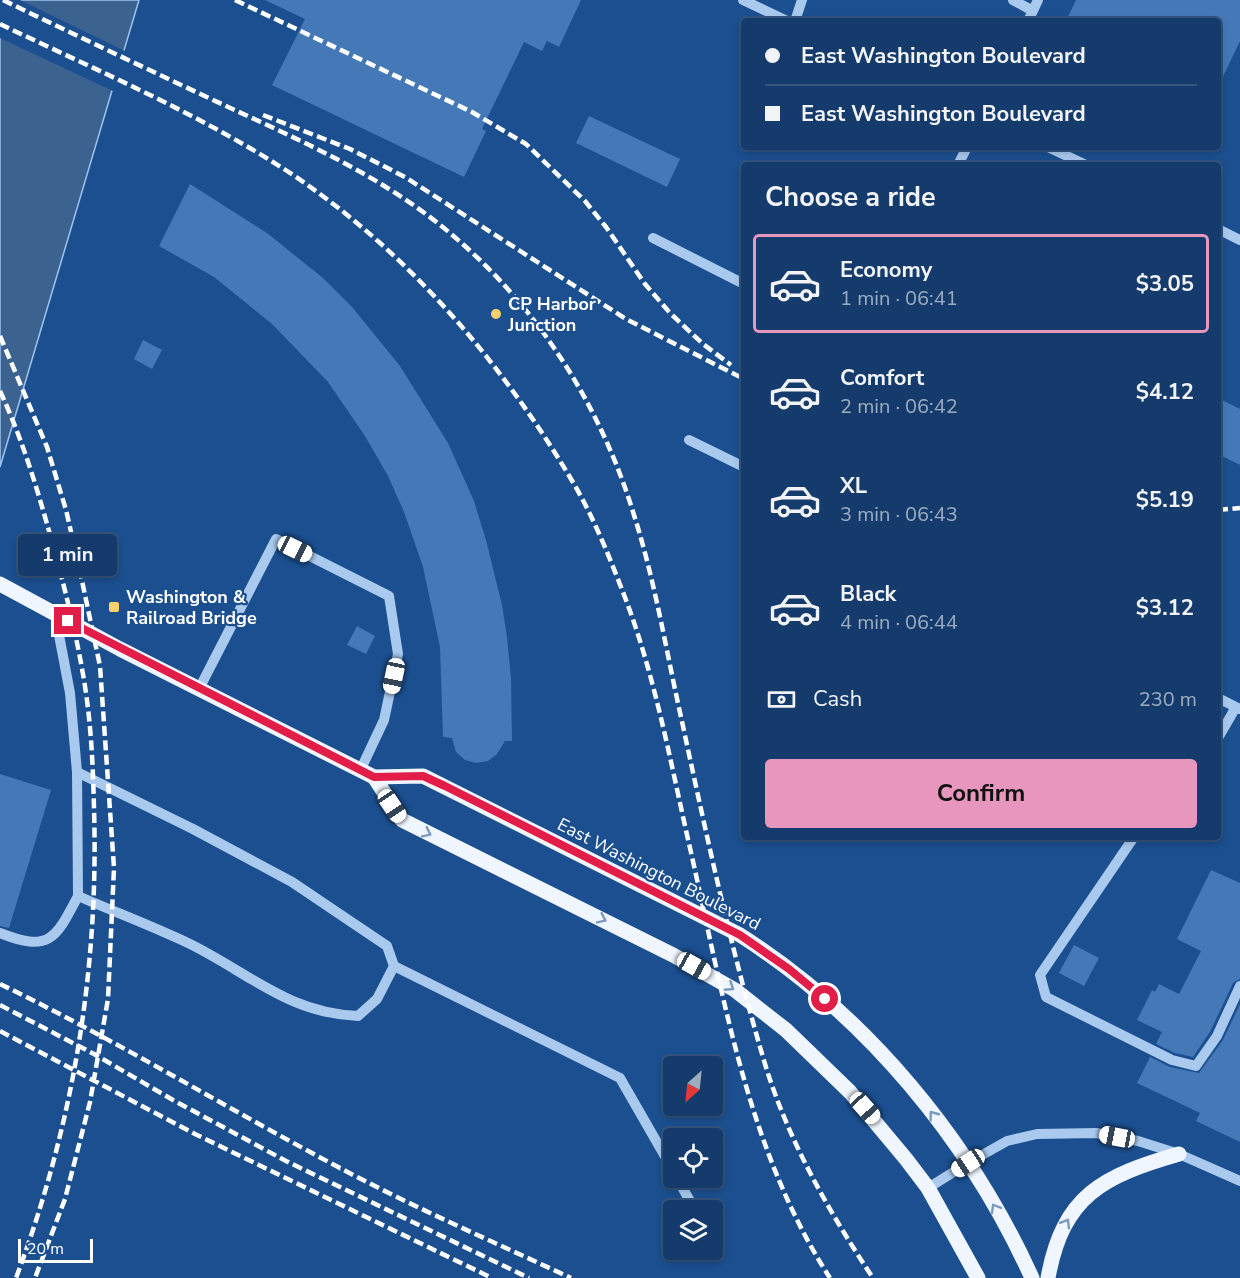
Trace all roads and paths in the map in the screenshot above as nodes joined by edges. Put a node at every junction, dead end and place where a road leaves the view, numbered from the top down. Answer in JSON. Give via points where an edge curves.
{"nodes":[{"id":1,"x":743,"y":0,"type":"edge"},
{"id":2,"x":802,"y":0,"type":"edge"},
{"id":3,"x":1012,"y":0,"type":"edge"},
{"id":4,"x":1038,"y":0,"type":"edge"},
{"id":5,"x":1031,"y":16,"type":"edge"},
{"id":6,"x":781,"y":18,"type":"edge"},
{"id":7,"x":796,"y":18,"type":"edge"},
{"id":8,"x":1054,"y":150,"type":"edge"},
{"id":9,"x":1080,"y":162,"type":"edge"},
{"id":10,"x":1221,"y":230,"type":"edge"},
{"id":11,"x":653,"y":238,"type":"dead end"},
{"id":12,"x":1240,"y":240,"type":"edge"},
{"id":13,"x":741,"y":282,"type":"edge"},
{"id":14,"x":689,"y":440,"type":"dead end"},
{"id":15,"x":741,"y":466,"type":"edge"},
{"id":16,"x":0,"y":584,"type":"edge"},
{"id":17,"x":55,"y":614,"type":"junction"},
{"id":18,"x":199,"y":689,"type":"junction"},
{"id":19,"x":1221,"y":700,"type":"edge"},
{"id":20,"x":1238,"y":708,"type":"edge"},
{"id":21,"x":1221,"y":734,"type":"edge"},
{"id":22,"x":77,"y":772,"type":"junction"},
{"id":23,"x":367,"y":774,"type":"junction"},
{"id":24,"x":1132,"y":840,"type":"edge"},
{"id":25,"x":78,"y":896,"type":"junction"},
{"id":26,"x":0,"y":933,"type":"edge"},
{"id":27,"x":394,"y":966,"type":"junction"},
{"id":28,"x":1240,"y":986,"type":"edge"},
{"id":29,"x":663,"y":1153,"type":"edge"},
{"id":30,"x":1179,"y":1154,"type":"junction"},
{"id":31,"x":968,"y":1163,"type":"junction"},
{"id":32,"x":1240,"y":1181,"type":"edge"},
{"id":33,"x":928,"y":1188,"type":"junction"},
{"id":34,"x":978,"y":1278,"type":"edge"},
{"id":35,"x":1032,"y":1278,"type":"edge"},
{"id":36,"x":1048,"y":1278,"type":"edge"}],
"edges":[{"from":1,"to":6,"type":"street"},
{"from":2,"to":7,"type":"street"},
{"from":3,"to":5,"type":"street"},
{"from":4,"to":5,"type":"street"},
{"from":8,"to":9,"type":"street"},
{"from":10,"to":12,"type":"street"},
{"from":11,"to":13,"type":"street"},
{"from":14,"to":15,"type":"street"},
{"from":16,"to":17,"type":"main road","name":"East Washington Boulevard"},
{"from":17,"to":18,"type":"main road","name":"East Washington Boulevard"},
{"from":17,"to":22,"type":"street","via":[[70,693]]},
{"from":18,"to":23,"type":"main road","name":"East Washington Boulevard"},
{"from":18,"to":23,"type":"street","via":[[276,539],[389,596],[398,654]]},
{"from":19,"to":20,"type":"street"},
{"from":20,"to":21,"type":"street"},
{"from":22,"to":25,"type":"street"},
{"from":22,"to":27,"type":"street","via":[[292,882],[387,946]]},
{"from":31,"to":23,"type":"main road","name":"East Washington Boulevard","one_way":true,"via":[[890,1063],[825,999],[768,953],[740,935],[423,776]]},
{"from":23,"to":33,"type":"main road","name":"East Washington Boulevard","one_way":true,"via":[[402,820],[735,990],[786,1030],[850,1092]]},
{"from":24,"to":28,"type":"street","via":[[1040,975],[1046,997],[1172,1060],[1196,1066],[1217,1036]]},
{"from":25,"to":26,"type":"street","via":[[59,932],[40,943]]},
{"from":25,"to":27,"type":"street","via":[[189,943],[272,992],[312,1010],[358,1016],[377,999]]},
{"from":27,"to":29,"type":"street","via":[[620,1077]]},
{"from":30,"to":31,"type":"street","via":[[1096,1133],[1037,1134],[1008,1142]]},
{"from":30,"to":32,"type":"street"},
{"from":36,"to":30,"type":"main road","one_way":true,"via":[[1062,1229],[1080,1203],[1116,1176]]},
{"from":31,"to":33,"type":"street"},
{"from":35,"to":31,"type":"main road","name":"East Washington Boulevard","one_way":true},
{"from":33,"to":34,"type":"main road","name":"East Washington Boulevard"}]}
